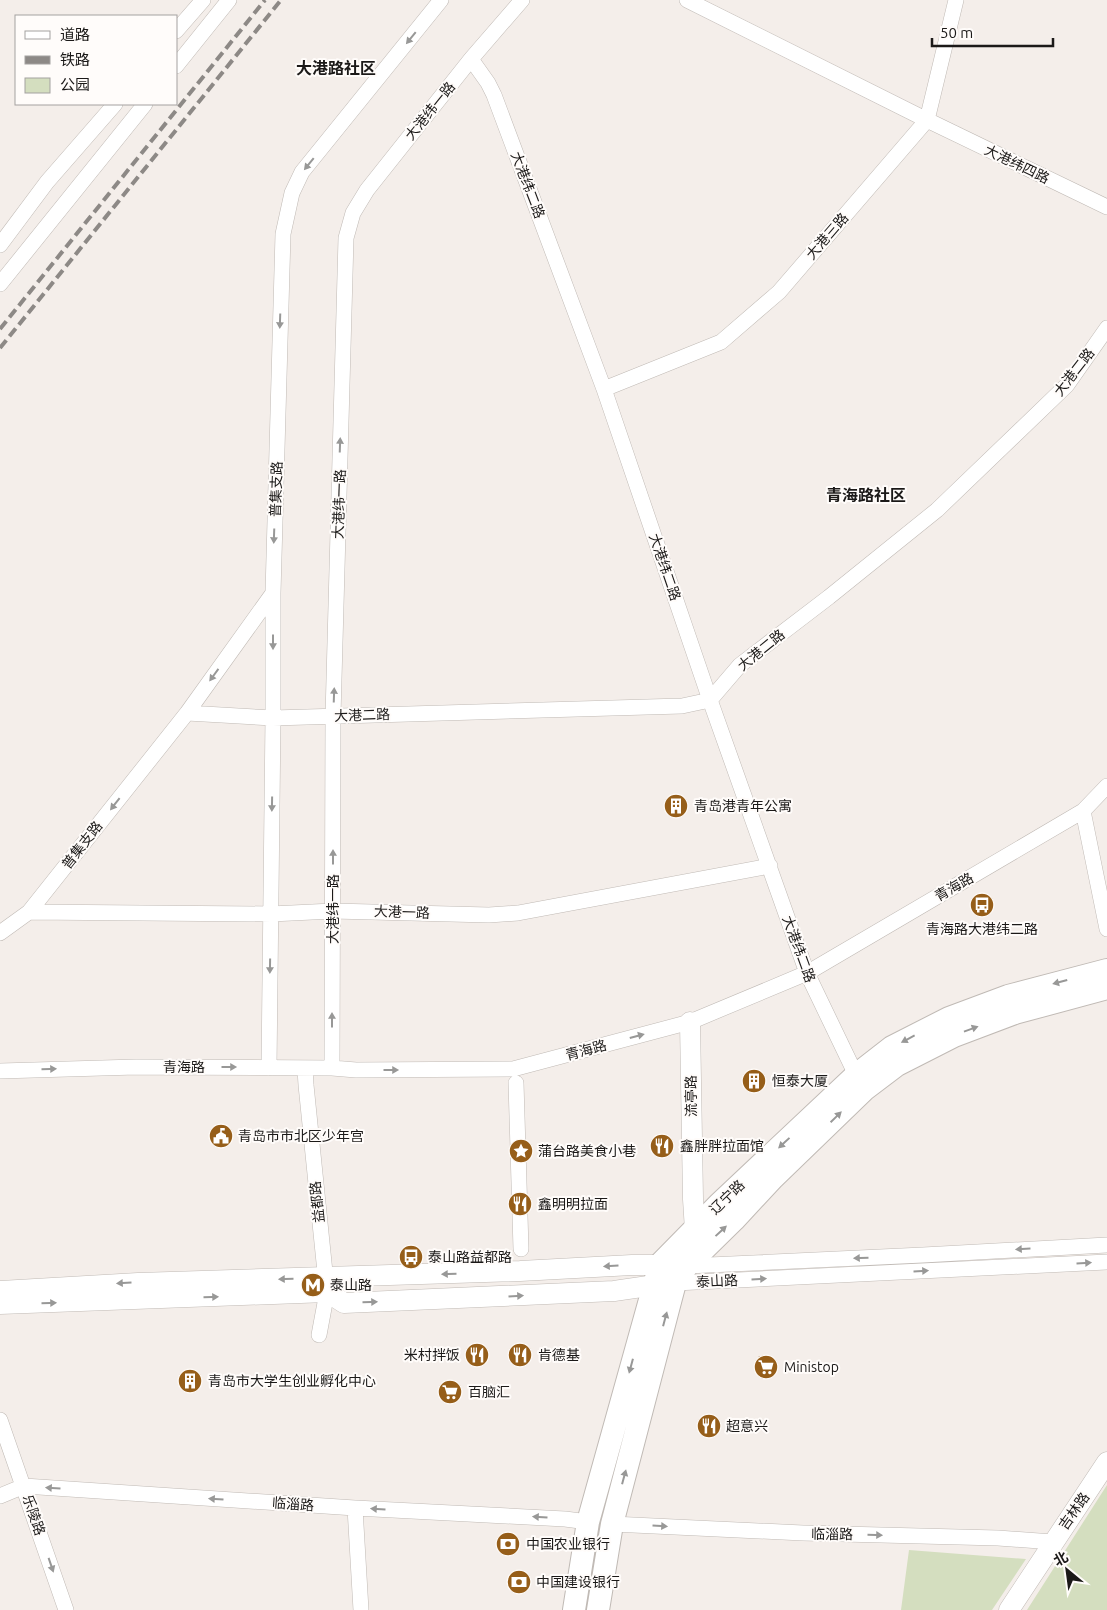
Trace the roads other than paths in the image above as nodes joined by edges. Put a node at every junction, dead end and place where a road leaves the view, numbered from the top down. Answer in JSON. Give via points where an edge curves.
{"nodes":[{"id":1,"x":203,"y":0,"type":"edge"},
{"id":2,"x":229,"y":0,"type":"edge"},
{"id":3,"x":441,"y":0,"type":"edge"},
{"id":4,"x":522,"y":0,"type":"edge"},
{"id":5,"x":687,"y":0,"type":"edge"},
{"id":6,"x":956,"y":0,"type":"edge"},
{"id":7,"x":178,"y":29,"type":"edge"},
{"id":8,"x":472,"y":60,"type":"junction"},
{"id":9,"x":178,"y":64,"type":"edge"},
{"id":10,"x":113,"y":105,"type":"edge"},
{"id":11,"x":145,"y":105,"type":"edge"},
{"id":12,"x":927,"y":120,"type":"junction"},
{"id":13,"x":1107,"y":207,"type":"edge"},
{"id":14,"x":0,"y":245,"type":"edge"},
{"id":15,"x":0,"y":284,"type":"edge"},
{"id":16,"x":1107,"y":328,"type":"edge"},
{"id":17,"x":604,"y":389,"type":"junction"},
{"id":18,"x":273,"y":593,"type":"junction"},
{"id":19,"x":710,"y":700,"type":"junction"},
{"id":20,"x":187,"y":713,"type":"junction"},
{"id":21,"x":333,"y":716,"type":"junction"},
{"id":22,"x":273,"y":718,"type":"junction"},
{"id":23,"x":1107,"y":786,"type":"edge"},
{"id":24,"x":1083,"y":811,"type":"junction"},
{"id":25,"x":770,"y":866,"type":"junction"},
{"id":26,"x":333,"y":910,"type":"junction"},
{"id":27,"x":30,"y":912,"type":"junction"},
{"id":28,"x":271,"y":914,"type":"junction"},
{"id":29,"x":1107,"y":930,"type":"edge"},
{"id":30,"x":0,"y":933,"type":"edge"},
{"id":31,"x":1107,"y":970,"type":"edge"},
{"id":32,"x":806,"y":973,"type":"junction"},
{"id":33,"x":1107,"y":988,"type":"edge"},
{"id":34,"x":690,"y":1022,"type":"junction"},
{"id":35,"x":269,"y":1068,"type":"junction"},
{"id":36,"x":332,"y":1068,"type":"junction"},
{"id":37,"x":305,"y":1069,"type":"junction"},
{"id":38,"x":0,"y":1071,"type":"edge"},
{"id":39,"x":856,"y":1075,"type":"junction"},
{"id":40,"x":516,"y":1083,"type":"dead end"},
{"id":41,"x":695,"y":1230,"type":"junction"},
{"id":42,"x":1107,"y":1245,"type":"edge"},
{"id":43,"x":521,"y":1249,"type":"dead end"},
{"id":44,"x":1107,"y":1262,"type":"edge"},
{"id":45,"x":669,"y":1274,"type":"junction"},
{"id":46,"x":326,"y":1285,"type":"junction"},
{"id":47,"x":0,"y":1291,"type":"edge"},
{"id":48,"x":0,"y":1304,"type":"edge"},
{"id":49,"x":319,"y":1335,"type":"dead end"},
{"id":50,"x":0,"y":1420,"type":"edge"},
{"id":51,"x":1107,"y":1462,"type":"edge"},
{"id":52,"x":24,"y":1486,"type":"junction"},
{"id":53,"x":0,"y":1496,"type":"edge"},
{"id":54,"x":356,"y":1508,"type":"junction"},
{"id":55,"x":588,"y":1522,"type":"junction"},
{"id":56,"x":612,"y":1524,"type":"junction"},
{"id":57,"x":1053,"y":1542,"type":"junction"},
{"id":58,"x":66,"y":1610,"type":"edge"},
{"id":59,"x":361,"y":1610,"type":"edge"},
{"id":60,"x":574,"y":1610,"type":"edge"},
{"id":61,"x":598,"y":1610,"type":"edge"},
{"id":62,"x":1009,"y":1610,"type":"edge"}],
"edges":[{"from":1,"to":7,"type":"street"},
{"from":2,"to":9,"type":"street"},
{"from":3,"to":18,"type":"street","name":"普集支路","one_way":true,"via":[[302,172],[292,193],[283,234]]},
{"from":4,"to":8,"type":"street","name":"大港纬一路"},
{"from":5,"to":12,"type":"street","name":"大港纬四路"},
{"from":6,"to":12,"type":"street","name":"大港三路"},
{"from":8,"to":17,"type":"street","name":"大港纬二路","via":[[494,95]]},
{"from":21,"to":8,"type":"street","name":"大港纬一路","one_way":true,"via":[[346,238],[353,213],[367,190]]},
{"from":10,"to":14,"type":"street"},
{"from":11,"to":15,"type":"street"},
{"from":12,"to":13,"type":"street","name":"大港纬四路"},
{"from":12,"to":17,"type":"street","name":"大港三路","via":[[779,292],[721,342]]},
{"from":16,"to":19,"type":"street","name":"大港二路","via":[[1067,385],[937,510],[740,665]]},
{"from":17,"to":19,"type":"street","name":"大港纬二路"},
{"from":18,"to":20,"type":"street","name":"普集支路","one_way":true},
{"from":18,"to":22,"type":"street","one_way":true},
{"from":19,"to":21,"type":"street","name":"大港二路","via":[[682,706]]},
{"from":19,"to":25,"type":"street","name":"大港纬二路"},
{"from":20,"to":22,"type":"street","name":"大港二路"},
{"from":20,"to":27,"type":"street","name":"普集支路","one_way":true},
{"from":21,"to":22,"type":"street","name":"大港二路"},
{"from":26,"to":21,"type":"street","name":"大港纬一路","one_way":true},
{"from":22,"to":28,"type":"street","one_way":true},
{"from":23,"to":24,"type":"street","name":"青海路"},
{"from":24,"to":29,"type":"street"},
{"from":24,"to":32,"type":"street","name":"青海路"},
{"from":25,"to":26,"type":"street","name":"大港一路","via":[[489,915]]},
{"from":25,"to":32,"type":"street","name":"大港纬二路"},
{"from":26,"to":28,"type":"street","name":"大港一路"},
{"from":36,"to":26,"type":"street","name":"大港纬一路","one_way":true},
{"from":27,"to":28,"type":"street","name":"大港一路"},
{"from":27,"to":30,"type":"street","name":"普集支路"},
{"from":28,"to":35,"type":"street","one_way":true},
{"from":31,"to":39,"type":"main road","name":"辽宁路","one_way":true,"via":[[1008,996],[949,1018],[892,1047]]},
{"from":32,"to":34,"type":"street","name":"青海路"},
{"from":32,"to":39,"type":"street","name":"大港纬二路"},
{"from":45,"to":33,"type":"main road","name":"辽宁路","one_way":true,"via":[[734,1220],[864,1090],[897,1065],[954,1036],[1006,1016]]},
{"from":36,"to":34,"type":"street","name":"青海路","one_way":true,"via":[[513,1070]]},
{"from":34,"to":41,"type":"street","name":"流亭路"},
{"from":35,"to":37,"type":"street","name":"青海路"},
{"from":38,"to":35,"type":"street","name":"青海路","one_way":true},
{"from":36,"to":37,"type":"street","name":"青海路"},
{"from":37,"to":46,"type":"street","name":"益都路"},
{"from":39,"to":41,"type":"main road","name":"辽宁路","one_way":true},
{"from":40,"to":43,"type":"street"},
{"from":41,"to":45,"type":"main road","name":"辽宁路"},
{"from":42,"to":45,"type":"street","name":"泰山路","one_way":true},
{"from":45,"to":44,"type":"street","name":"泰山路","one_way":true},
{"from":45,"to":46,"type":"street","name":"泰山路","one_way":true,"via":[[520,1271]]},
{"from":46,"to":45,"type":"street","name":"泰山路","one_way":true,"via":[[344,1303],[614,1292]]},
{"from":45,"to":55,"type":"main road","one_way":true},
{"from":56,"to":45,"type":"main road","one_way":true},
{"from":46,"to":47,"type":"street","name":"泰山路","one_way":true,"via":[[138,1283]]},
{"from":48,"to":46,"type":"street","name":"泰山路","one_way":true},
{"from":46,"to":49,"type":"street","name":"益都路"},
{"from":50,"to":52,"type":"street","name":"乐陵路"},
{"from":51,"to":57,"type":"street","name":"吉林路"},
{"from":52,"to":53,"type":"street","name":"临淄路"},
{"from":54,"to":52,"type":"street","name":"临淄路","one_way":true},
{"from":52,"to":58,"type":"street","name":"乐陵路","one_way":true},
{"from":55,"to":54,"type":"street","name":"临淄路","one_way":true},
{"from":54,"to":59,"type":"street"},
{"from":55,"to":60,"type":"main road"},
{"from":56,"to":57,"type":"street","name":"临淄路","one_way":true},
{"from":56,"to":61,"type":"main road"},
{"from":57,"to":62,"type":"street","name":"吉林路"}]}
